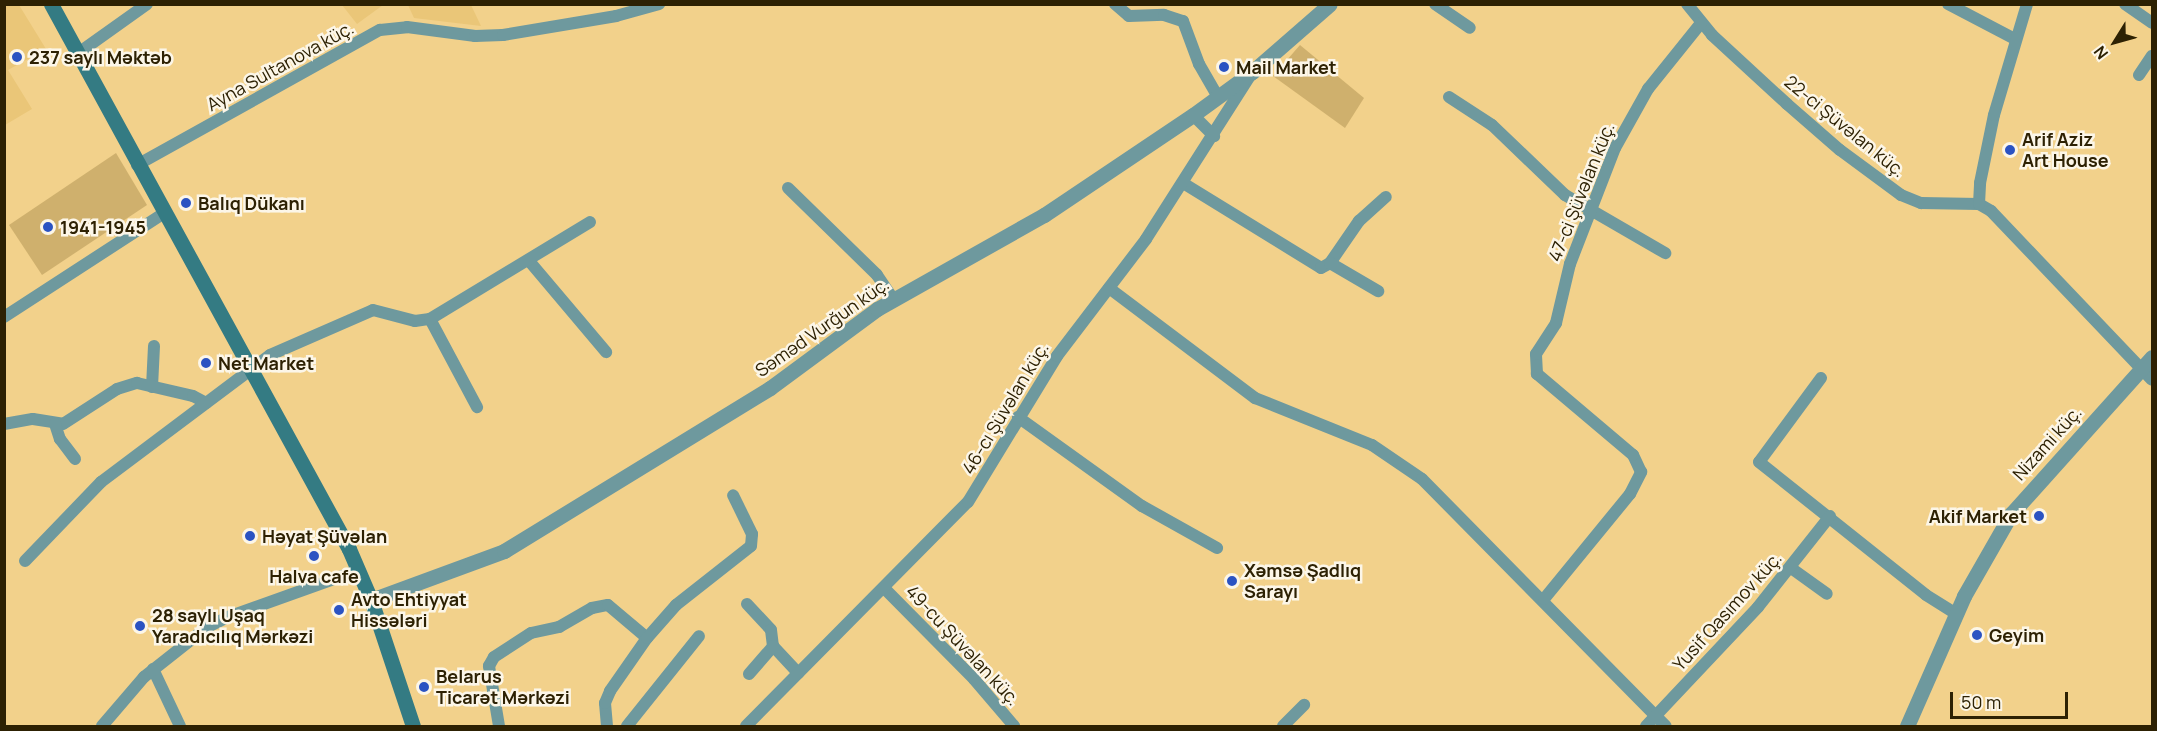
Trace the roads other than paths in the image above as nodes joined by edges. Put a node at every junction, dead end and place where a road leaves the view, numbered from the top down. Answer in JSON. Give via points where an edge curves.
{"nodes":[{"id":1,"x":51,"y":4,"type":"edge"},
{"id":2,"x":147,"y":4,"type":"edge"},
{"id":3,"x":659,"y":4,"type":"edge"},
{"id":4,"x":1115,"y":4,"type":"edge"},
{"id":5,"x":1330,"y":4,"type":"edge"},
{"id":6,"x":1435,"y":4,"type":"edge"},
{"id":7,"x":1687,"y":4,"type":"edge"},
{"id":8,"x":1948,"y":4,"type":"edge"},
{"id":9,"x":2027,"y":4,"type":"edge"},
{"id":10,"x":2125,"y":4,"type":"edge"},
{"id":11,"x":1701,"y":23,"type":"junction"},
{"id":12,"x":2152,"y":23,"type":"edge"},
{"id":13,"x":1470,"y":28,"type":"dead end"},
{"id":14,"x":2015,"y":39,"type":"junction"},
{"id":15,"x":77,"y":54,"type":"junction"},
{"id":16,"x":2152,"y":57,"type":"edge"},
{"id":17,"x":1252,"y":72,"type":"junction"},
{"id":18,"x":2139,"y":75,"type":"dead end"},
{"id":19,"x":1218,"y":97,"type":"junction"},
{"id":20,"x":1449,"y":97,"type":"dead end"},
{"id":21,"x":1193,"y":115,"type":"junction"},
{"id":22,"x":1214,"y":136,"type":"junction"},
{"id":23,"x":138,"y":165,"type":"junction"},
{"id":24,"x":1183,"y":183,"type":"junction"},
{"id":25,"x":788,"y":188,"type":"dead end"},
{"id":26,"x":1386,"y":197,"type":"dead end"},
{"id":27,"x":1979,"y":204,"type":"junction"},
{"id":28,"x":1592,"y":211,"type":"junction"},
{"id":29,"x":164,"y":213,"type":"junction"},
{"id":30,"x":590,"y":222,"type":"dead end"},
{"id":31,"x":1665,"y":253,"type":"dead end"},
{"id":32,"x":530,"y":262,"type":"junction"},
{"id":33,"x":1330,"y":263,"type":"junction"},
{"id":34,"x":1109,"y":288,"type":"junction"},
{"id":35,"x":1378,"y":291,"type":"dead end"},
{"id":36,"x":893,"y":299,"type":"junction"},
{"id":37,"x":4,"y":317,"type":"edge"},
{"id":38,"x":430,"y":319,"type":"junction"},
{"id":39,"x":154,"y":346,"type":"dead end"},
{"id":40,"x":606,"y":352,"type":"dead end"},
{"id":41,"x":2152,"y":357,"type":"edge"},
{"id":42,"x":251,"y":368,"type":"junction"},
{"id":43,"x":2141,"y":369,"type":"junction"},
{"id":44,"x":1821,"y":378,"type":"dead end"},
{"id":45,"x":2152,"y":380,"type":"edge"},
{"id":46,"x":152,"y":387,"type":"junction"},
{"id":47,"x":206,"y":404,"type":"junction"},
{"id":48,"x":477,"y":407,"type":"dead end"},
{"id":49,"x":1018,"y":417,"type":"junction"},
{"id":50,"x":4,"y":424,"type":"edge"},
{"id":51,"x":55,"y":424,"type":"junction"},
{"id":52,"x":75,"y":459,"type":"dead end"},
{"id":53,"x":733,"y":495,"type":"dead end"},
{"id":54,"x":1830,"y":516,"type":"junction"},
{"id":55,"x":1217,"y":548,"type":"dead end"},
{"id":56,"x":25,"y":561,"type":"dead end"},
{"id":57,"x":1791,"y":568,"type":"junction"},
{"id":58,"x":359,"y":570,"type":"junction"},
{"id":59,"x":885,"y":589,"type":"junction"},
{"id":60,"x":1827,"y":594,"type":"dead end"},
{"id":61,"x":1544,"y":599,"type":"junction"},
{"id":62,"x":371,"y":600,"type":"junction"},
{"id":63,"x":747,"y":604,"type":"dead end"},
{"id":64,"x":1956,"y":614,"type":"junction"},
{"id":65,"x":699,"y":636,"type":"dead end"},
{"id":66,"x":647,"y":638,"type":"junction"},
{"id":67,"x":773,"y":646,"type":"junction"},
{"id":68,"x":153,"y":669,"type":"junction"},
{"id":69,"x":798,"y":673,"type":"junction"},
{"id":70,"x":749,"y":675,"type":"dead end"},
{"id":71,"x":1304,"y":705,"type":"dead end"},
{"id":72,"x":1656,"y":716,"type":"junction"},
{"id":73,"x":102,"y":726,"type":"edge"},
{"id":74,"x":180,"y":726,"type":"edge"},
{"id":75,"x":413,"y":726,"type":"edge"},
{"id":76,"x":499,"y":726,"type":"edge"},
{"id":77,"x":607,"y":726,"type":"edge"},
{"id":78,"x":627,"y":726,"type":"edge"},
{"id":79,"x":746,"y":726,"type":"edge"},
{"id":80,"x":1014,"y":726,"type":"edge"},
{"id":81,"x":1283,"y":726,"type":"edge"},
{"id":82,"x":1646,"y":726,"type":"edge"},
{"id":83,"x":1666,"y":726,"type":"edge"},
{"id":84,"x":1906,"y":726,"type":"edge"}],
"edges":[{"from":1,"to":15,"type":"main road"},
{"from":2,"to":15,"type":"street"},
{"from":3,"to":23,"type":"street","name":"Ayna Sultanova küç.","via":[[616,16],[503,35],[475,36],[421,27],[380,30]]},
{"from":4,"to":19,"type":"street","via":[[1128,16],[1164,15],[1183,21],[1199,64]]},
{"from":5,"to":17,"type":"street","name":"Səməd Vurğun küç."},
{"from":6,"to":13,"type":"street"},
{"from":7,"to":11,"type":"street","name":"22-ci Şüvəlan küç."},
{"from":8,"to":14,"type":"street"},
{"from":9,"to":14,"type":"street"},
{"from":10,"to":12,"type":"street"},
{"from":11,"to":27,"type":"street","name":"22-ci Şüvəlan küç.","via":[[1840,150],[1901,195],[1921,203]]},
{"from":11,"to":28,"type":"street","name":"47-ci Şüvəlan küç.","via":[[1635,110]]},
{"from":14,"to":27,"type":"street","via":[[1983,166]]},
{"from":15,"to":23,"type":"main road"},
{"from":16,"to":18,"type":"street"},
{"from":17,"to":19,"type":"street","name":"Səməd Vurğun küç."},
{"from":17,"to":22,"type":"street","name":"46-cı Şüvəlan küç."},
{"from":19,"to":21,"type":"street","name":"Səməd Vurğun küç."},
{"from":20,"to":28,"type":"street","via":[[1492,125],[1565,195]]},
{"from":21,"to":22,"type":"street"},
{"from":21,"to":36,"type":"street","name":"Səməd Vurğun küç.","via":[[1044,215]]},
{"from":22,"to":24,"type":"street","name":"46-cı Şüvəlan küç."},
{"from":23,"to":29,"type":"main road"},
{"from":24,"to":33,"type":"street","via":[[1316,267]]},
{"from":24,"to":34,"type":"street","name":"46-cı Şüvəlan küç."},
{"from":25,"to":36,"type":"street","via":[[877,275]]},
{"from":26,"to":33,"type":"street","via":[[1359,221]]},
{"from":27,"to":43,"type":"street","via":[[1991,211]]},
{"from":28,"to":31,"type":"street"},
{"from":28,"to":61,"type":"street","name":"47-ci Şüvəlan küç.","via":[[1570,264],[1556,323],[1534,364],[1546,383],[1633,455],[1641,472],[1630,494]]},
{"from":29,"to":37,"type":"street"},
{"from":29,"to":42,"type":"main road"},
{"from":30,"to":32,"type":"street"},
{"from":32,"to":38,"type":"street"},
{"from":32,"to":40,"type":"street"},
{"from":33,"to":35,"type":"street"},
{"from":34,"to":49,"type":"street","name":"46-cı Şüvəlan küç.","via":[[1062,348]]},
{"from":34,"to":61,"type":"street","via":[[1255,398],[1294,417],[1343,431],[1402,463],[1437,491]]},
{"from":36,"to":62,"type":"street","name":"Səməd Vurğun küç.","via":[[770,388],[512,547]]},
{"from":38,"to":42,"type":"street","via":[[415,321],[382,311],[366,312],[287,346]]},
{"from":38,"to":48,"type":"street"},
{"from":39,"to":46,"type":"street"},
{"from":41,"to":43,"type":"street","name":"Nizami küç."},
{"from":42,"to":47,"type":"street"},
{"from":42,"to":58,"type":"main road"},
{"from":43,"to":45,"type":"street"},
{"from":43,"to":64,"type":"street","name":"Nizami küç.","via":[[2020,501]]},
{"from":44,"to":54,"type":"street","via":[[1760,462]]},
{"from":46,"to":47,"type":"street","via":[[193,396]]},
{"from":46,"to":51,"type":"street","via":[[137,383],[117,388],[68,422]]},
{"from":47,"to":56,"type":"street","via":[[101,482]]},
{"from":49,"to":55,"type":"street","via":[[1142,506]]},
{"from":49,"to":59,"type":"street","name":"46-cı Şüvəlan küç.","via":[[968,502]]},
{"from":50,"to":51,"type":"street","via":[[33,419]]},
{"from":51,"to":52,"type":"street","via":[[60,439]]},
{"from":53,"to":66,"type":"street","via":[[752,534],[751,546],[676,605]]},
{"from":54,"to":57,"type":"street","name":"Yusif Qasımov küç."},
{"from":54,"to":64,"type":"street","via":[[1926,596]]},
{"from":57,"to":60,"type":"street"},
{"from":57,"to":72,"type":"street","name":"Yusif Qasımov küç."},
{"from":58,"to":62,"type":"main road"},
{"from":58,"to":68,"type":"street","via":[[218,621]]},
{"from":59,"to":69,"type":"street","name":"46-cı Şüvəlan küç."},
{"from":59,"to":80,"type":"street","name":"49-cu Şüvəlan küç.","via":[[974,679]]},
{"from":61,"to":72,"type":"street"},
{"from":62,"to":75,"type":"main road"},
{"from":63,"to":67,"type":"street","via":[[771,630]]},
{"from":64,"to":84,"type":"street","name":"Nizami küç."},
{"from":65,"to":78,"type":"street"},
{"from":66,"to":76,"type":"street","via":[[608,605],[592,608],[559,627],[531,633],[494,657],[489,666]]},
{"from":66,"to":77,"type":"street","via":[[610,691]]},
{"from":67,"to":69,"type":"street"},
{"from":67,"to":70,"type":"street"},
{"from":68,"to":73,"type":"street"},
{"from":68,"to":74,"type":"street"},
{"from":69,"to":79,"type":"street","name":"46-cı Şüvəlan küç."},
{"from":71,"to":81,"type":"street"},
{"from":72,"to":82,"type":"street","name":"Yusif Qasımov küç."},
{"from":72,"to":83,"type":"street"}]}
